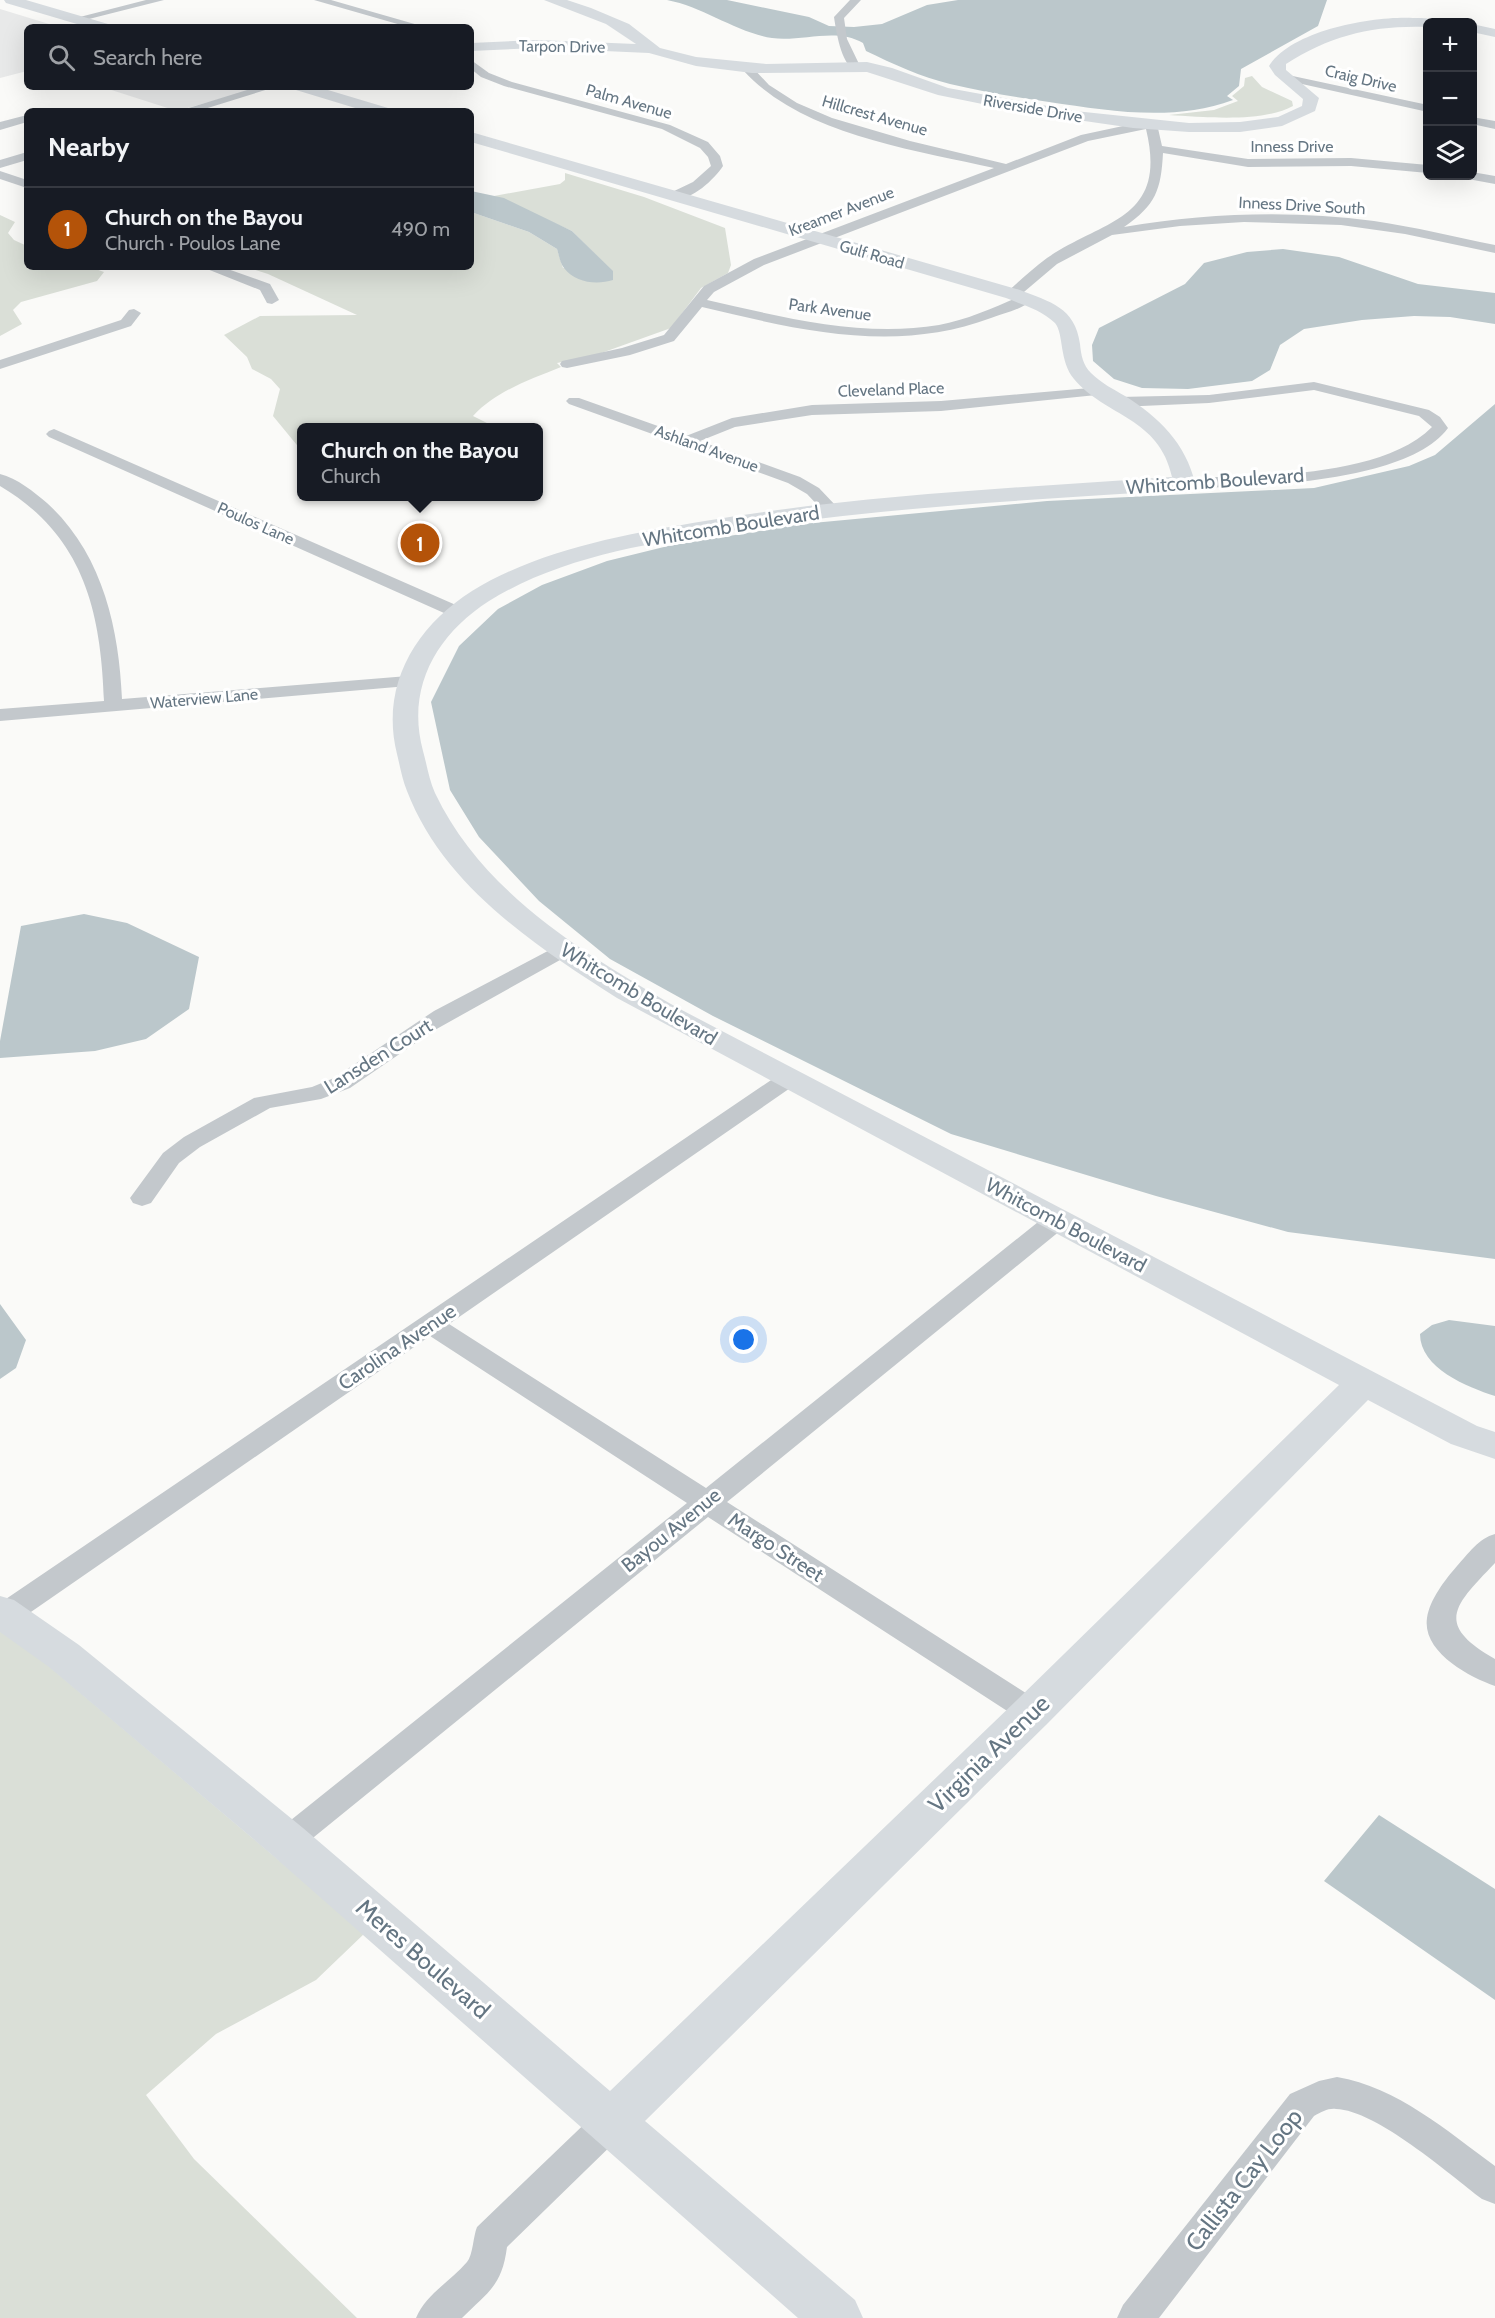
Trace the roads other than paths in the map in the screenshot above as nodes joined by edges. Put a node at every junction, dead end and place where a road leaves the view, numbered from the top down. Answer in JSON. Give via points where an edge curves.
{"nodes":[{"id":1,"x":11,"y":0,"type":"edge"},
{"id":2,"x":159,"y":0,"type":"edge"},
{"id":3,"x":319,"y":0,"type":"edge"},
{"id":4,"x":551,"y":0,"type":"edge"},
{"id":5,"x":856,"y":0,"type":"edge"},
{"id":6,"x":77,"y":19,"type":"junction"},
{"id":7,"x":1423,"y":22,"type":"edge"},
{"id":8,"x":93,"y":24,"type":"edge"},
{"id":9,"x":409,"y":24,"type":"edge"},
{"id":10,"x":1477,"y":29,"type":"edge"},
{"id":11,"x":1495,"y":33,"type":"edge"},
{"id":12,"x":474,"y":47,"type":"edge"},
{"id":13,"x":652,"y":49,"type":"junction"},
{"id":14,"x":474,"y":66,"type":"edge"},
{"id":15,"x":854,"y":66,"type":"junction"},
{"id":16,"x":747,"y":68,"type":"junction"},
{"id":17,"x":1288,"y":78,"type":"junction"},
{"id":18,"x":258,"y":90,"type":"edge"},
{"id":19,"x":311,"y":90,"type":"edge"},
{"id":20,"x":196,"y":108,"type":"edge"},
{"id":21,"x":372,"y":108,"type":"edge"},
{"id":22,"x":1423,"y":109,"type":"edge"},
{"id":23,"x":24,"y":119,"type":"edge"},
{"id":24,"x":1477,"y":121,"type":"edge"},
{"id":25,"x":1151,"y":124,"type":"junction"},
{"id":26,"x":1495,"y":125,"type":"edge"},
{"id":27,"x":0,"y":126,"type":"edge"},
{"id":28,"x":1101,"y":127,"type":"junction"},
{"id":29,"x":474,"y":138,"type":"edge"},
{"id":30,"x":1157,"y":149,"type":"junction"},
{"id":31,"x":24,"y":157,"type":"edge"},
{"id":32,"x":0,"y":164,"type":"edge"},
{"id":33,"x":1007,"y":168,"type":"junction"},
{"id":34,"x":1423,"y":168,"type":"edge"},
{"id":35,"x":0,"y":175,"type":"edge"},
{"id":36,"x":1477,"y":177,"type":"edge"},
{"id":37,"x":1495,"y":180,"type":"edge"},
{"id":38,"x":24,"y":183,"type":"edge"},
{"id":39,"x":674,"y":196,"type":"junction"},
{"id":40,"x":1137,"y":211,"type":"junction"},
{"id":41,"x":1169,"y":222,"type":"junction"},
{"id":42,"x":1106,"y":233,"type":"junction"},
{"id":43,"x":819,"y":239,"type":"junction"},
{"id":44,"x":1495,"y":249,"type":"edge"},
{"id":45,"x":217,"y":270,"type":"edge"},
{"id":46,"x":1020,"y":296,"type":"junction"},
{"id":47,"x":272,"y":300,"type":"dead end"},
{"id":48,"x":698,"y":302,"type":"junction"},
{"id":49,"x":134,"y":313,"type":"dead end"},
{"id":50,"x":567,"y":364,"type":"dead end"},
{"id":51,"x":0,"y":365,"type":"edge"},
{"id":52,"x":1314,"y":386,"type":"joint"},
{"id":53,"x":1110,"y":397,"type":"junction"},
{"id":54,"x":574,"y":401,"type":"dead end"},
{"id":55,"x":54,"y":434,"type":"dead end"},
{"id":56,"x":687,"y":441,"type":"junction"},
{"id":57,"x":0,"y":479,"type":"edge"},
{"id":58,"x":1184,"y":483,"type":"junction"},
{"id":59,"x":831,"y":510,"type":"junction"},
{"id":60,"x":459,"y":613,"type":"junction"},
{"id":61,"x":408,"y":681,"type":"junction"},
{"id":62,"x":113,"y":706,"type":"junction"},
{"id":63,"x":0,"y":715,"type":"edge"},
{"id":64,"x":561,"y":950,"type":"junction"},
{"id":65,"x":788,"y":1079,"type":"junction"},
{"id":66,"x":142,"y":1198,"type":"dead end"},
{"id":67,"x":1057,"y":1220,"type":"junction"},
{"id":68,"x":430,"y":1324,"type":"junction"},
{"id":69,"x":1364,"y":1382,"type":"junction"},
{"id":70,"x":1495,"y":1446,"type":"edge"},
{"id":71,"x":706,"y":1501,"type":"junction"},
{"id":72,"x":1495,"y":1544,"type":"edge"},
{"id":73,"x":3,"y":1613,"type":"edge"},
{"id":74,"x":1495,"y":1674,"type":"edge"},
{"id":75,"x":1032,"y":1712,"type":"junction"},
{"id":76,"x":287,"y":1841,"type":"junction"},
{"id":77,"x":611,"y":2122,"type":"junction"},
{"id":78,"x":1495,"y":2187,"type":"edge"},
{"id":79,"x":435,"y":2318,"type":"edge"},
{"id":80,"x":837,"y":2318,"type":"edge"},
{"id":81,"x":1136,"y":2318,"type":"edge"}],
"edges":[{"from":1,"to":6,"type":"street"},
{"from":2,"to":6,"type":"street"},
{"from":3,"to":9,"type":"street"},
{"from":4,"to":13,"type":"street","name":"Riverside Drive","via":[[619,25]]},
{"from":5,"to":15,"type":"street","via":[[842,12],[839,23]]},
{"from":6,"to":8,"type":"street"},
{"from":7,"to":17,"type":"street","via":[[1372,22],[1327,34],[1280,61],[1277,66]]},
{"from":10,"to":11,"type":"street"},
{"from":12,"to":13,"type":"street","name":"Tarpon Drive","via":[[537,44]]},
{"from":13,"to":16,"type":"street","name":"Riverside Drive"},
{"from":14,"to":39,"type":"street","name":"Palm Avenue","via":[[485,75],[508,84],[666,127],[704,145],[717,166],[694,188]]},
{"from":15,"to":16,"type":"street","name":"Riverside Drive"},
{"from":15,"to":28,"type":"street","name":"Riverside Drive","via":[[880,69],[925,86]]},
{"from":16,"to":33,"type":"street","name":"Hillcrest Avenue","via":[[770,92],[824,118]]},
{"from":17,"to":22,"type":"street","name":"Craig Drive"},
{"from":17,"to":25,"type":"street","name":"Riverside Drive","via":[[1312,102],[1306,111],[1293,118],[1244,126]]},
{"from":18,"to":20,"type":"street"},
{"from":19,"to":21,"type":"street"},
{"from":23,"to":27,"type":"street"},
{"from":24,"to":26,"type":"street"},
{"from":25,"to":28,"type":"street","name":"Riverside Drive"},
{"from":25,"to":30,"type":"street","name":"Park Avenue"},
{"from":28,"to":33,"type":"street","name":"Kreamer Avenue"},
{"from":29,"to":39,"type":"street","name":"Gulf Road"},
{"from":30,"to":34,"type":"street","name":"Inness Drive","via":[[1248,163],[1351,162]]},
{"from":30,"to":40,"type":"street","name":"Park Avenue","via":[[1155,187]]},
{"from":31,"to":32,"type":"street"},
{"from":33,"to":43,"type":"street","name":"Kreamer Avenue"},
{"from":35,"to":38,"type":"street"},
{"from":36,"to":37,"type":"street"},
{"from":39,"to":43,"type":"street","name":"Gulf Road"},
{"from":40,"to":41,"type":"street"},
{"from":40,"to":42,"type":"street","name":"Park Avenue"},
{"from":41,"to":42,"type":"street","name":"Inness Drive South"},
{"from":41,"to":44,"type":"street","name":"Inness Drive South","via":[[1251,217],[1322,220],[1390,228]]},
{"from":42,"to":46,"type":"street","name":"Park Avenue","via":[[1052,261]]},
{"from":43,"to":46,"type":"street","name":"Gulf Road"},
{"from":43,"to":48,"type":"street","name":"Kreamer Avenue","via":[[728,277]]},
{"from":45,"to":47,"type":"street","via":[[265,287]]},
{"from":46,"to":48,"type":"street","name":"Park Avenue","via":[[981,317],[940,328],[882,334],[804,326]]},
{"from":46,"to":53,"type":"street","name":"Gulf Road","via":[[1062,317],[1069,330],[1073,362],[1084,377]]},
{"from":48,"to":50,"type":"street","name":"Kreamer Avenue","via":[[669,338]]},
{"from":49,"to":51,"type":"street","via":[[126,323]]},
{"from":52,"to":53,"type":"street","name":"Cleveland Place","via":[[1209,399]]},
{"from":52,"to":58,"type":"street","name":"Whitcomb Boulevard","via":[[1424,413],[1440,428],[1432,439],[1412,450],[1356,467],[1293,478]]},
{"from":53,"to":56,"type":"street","name":"Cleveland Place","via":[[812,410],[741,420]]},
{"from":53,"to":58,"type":"street","name":"Gulf Road","via":[[1151,425],[1172,446]]},
{"from":54,"to":56,"type":"street","name":"Ashland Avenue"},
{"from":55,"to":60,"type":"street","name":"Poulos Lane"},
{"from":56,"to":59,"type":"street","name":"Ashland Avenue","via":[[798,482]]},
{"from":57,"to":62,"type":"street","via":[[27,492],[56,520],[86,563],[110,648]]},
{"from":58,"to":59,"type":"street","name":"Whitcomb Boulevard"},
{"from":59,"to":60,"type":"street","name":"Whitcomb Boulevard","via":[[696,530],[578,555],[518,578]]},
{"from":60,"to":61,"type":"street","name":"Whitcomb Boulevard","via":[[423,649]]},
{"from":61,"to":62,"type":"street","name":"Waterview Lane"},
{"from":61,"to":64,"type":"street","name":"Whitcomb Boulevard","via":[[406,728],[412,766],[434,816],[452,845],[499,899]]},
{"from":62,"to":63,"type":"street","name":"Waterview Lane"},
{"from":64,"to":65,"type":"street","name":"Whitcomb Boulevard","via":[[652,1006]]},
{"from":64,"to":66,"type":"street","name":"Lansden Court","via":[[423,1026],[332,1089],[262,1103],[192,1142],[171,1158]]},
{"from":65,"to":67,"type":"street","name":"Whitcomb Boulevard"},
{"from":65,"to":68,"type":"street","name":"Carolina Avenue"},
{"from":67,"to":69,"type":"street","name":"Whitcomb Boulevard"},
{"from":67,"to":71,"type":"street","name":"Bayou Avenue"},
{"from":68,"to":71,"type":"street","name":"Margo Street"},
{"from":68,"to":73,"type":"street","name":"Carolina Avenue"},
{"from":69,"to":70,"type":"street","name":"Whitcomb Boulevard","via":[[1464,1435]]},
{"from":69,"to":75,"type":"street","name":"Virginia Avenue"},
{"from":71,"to":75,"type":"street","name":"Margo Street"},
{"from":71,"to":76,"type":"street","name":"Bayou Avenue"},
{"from":72,"to":74,"type":"street","via":[[1440,1616],[1441,1628],[1451,1645]]},
{"from":73,"to":76,"type":"street","name":"Meres Boulevard","via":[[64,1656]]},
{"from":75,"to":77,"type":"street","name":"Virginia Avenue"},
{"from":76,"to":77,"type":"street","name":"Meres Boulevard"},
{"from":77,"to":79,"type":"street","via":[[490,2240],[486,2269]]},
{"from":77,"to":80,"type":"street","name":"Meres Boulevard"},
{"from":78,"to":81,"type":"street","name":"Callista Cay Loop","via":[[1375,2102],[1339,2093],[1320,2094],[1302,2105]]}]}
